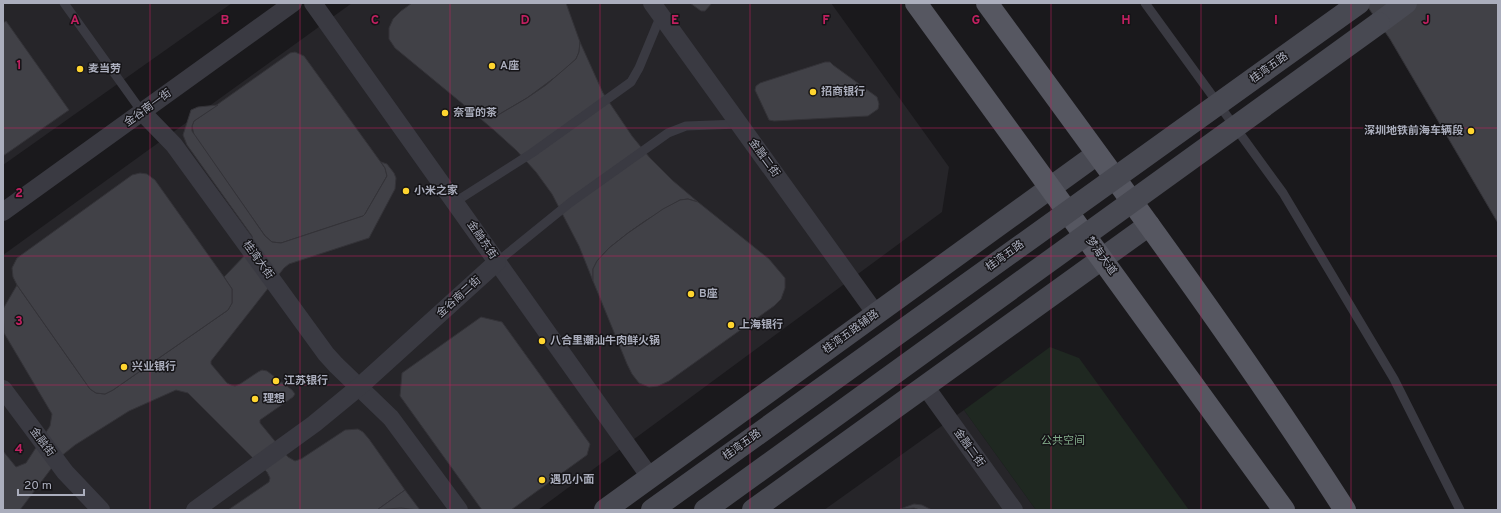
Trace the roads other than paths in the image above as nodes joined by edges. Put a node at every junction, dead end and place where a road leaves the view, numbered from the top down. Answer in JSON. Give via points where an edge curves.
{"nodes":[{"id":1,"x":64,"y":3,"type":"edge"},
{"id":2,"x":293,"y":3,"type":"edge"},
{"id":3,"x":313,"y":3,"type":"edge"},
{"id":4,"x":916,"y":3,"type":"edge"},
{"id":5,"x":987,"y":3,"type":"edge"},
{"id":6,"x":1145,"y":3,"type":"edge"},
{"id":7,"x":1359,"y":3,"type":"edge"},
{"id":8,"x":1406,"y":3,"type":"edge"},
{"id":9,"x":656,"y":9,"type":"edge"},
{"id":10,"x":142,"y":112,"type":"junction"},
{"id":11,"x":740,"y":124,"type":"junction"},
{"id":12,"x":1098,"y":154,"type":"junction"},
{"id":13,"x":1051,"y":188,"type":"junction"},
{"id":14,"x":455,"y":202,"type":"junction"},
{"id":15,"x":3,"y":212,"type":"edge"},
{"id":16,"x":1149,"y":225,"type":"junction"},
{"id":17,"x":1102,"y":258,"type":"junction"},
{"id":18,"x":497,"y":262,"type":"junction"},
{"id":19,"x":876,"y":314,"type":"junction"},
{"id":20,"x":925,"y":386,"type":"junction"},
{"id":21,"x":359,"y":387,"type":"junction"},
{"id":22,"x":3,"y":389,"type":"edge"},
{"id":23,"x":650,"y":477,"type":"junction"},
{"id":24,"x":101,"y":510,"type":"edge"},
{"id":25,"x":195,"y":510,"type":"edge"},
{"id":26,"x":459,"y":510,"type":"edge"},
{"id":27,"x":605,"y":510,"type":"edge"},
{"id":28,"x":652,"y":510,"type":"edge"},
{"id":29,"x":705,"y":510,"type":"edge"},
{"id":30,"x":753,"y":510,"type":"edge"},
{"id":31,"x":1014,"y":510,"type":"edge"},
{"id":32,"x":1284,"y":510,"type":"edge"},
{"id":33,"x":1345,"y":510,"type":"edge"},
{"id":34,"x":1460,"y":510,"type":"edge"}],
"edges":[{"from":1,"to":10,"type":"lane","name":"桂湾大街"},
{"from":2,"to":10,"type":"street","name":"金谷南一街"},
{"from":3,"to":14,"type":"street","name":"金融东街"},
{"from":4,"to":13,"type":"main road","name":"梦海大道"},
{"from":5,"to":12,"type":"main road"},
{"from":6,"to":34,"type":"lane","via":[[1283,193],[1394,379]]},
{"from":7,"to":28,"type":"street","name":"桂湾五路","bridge":true},
{"from":8,"to":29,"type":"street","bridge":true},
{"from":9,"to":11,"type":"street","name":"金融二街"},
{"from":9,"to":14,"type":"lane","via":[[639,68],[630,82],[532,153]]},
{"from":10,"to":15,"type":"street","name":"金谷南一街"},
{"from":10,"to":21,"type":"street","name":"桂湾大街","via":[[174,144],[326,354]]},
{"from":11,"to":18,"type":"lane","name":"金谷南二街","via":[[686,126],[668,133],[572,202]]},
{"from":11,"to":19,"type":"street","name":"金融二街"},
{"from":12,"to":13,"type":"street","name":"桂湾五路辅路"},
{"from":12,"to":16,"type":"main road"},
{"from":13,"to":17,"type":"main road","name":"梦海大道"},
{"from":13,"to":19,"type":"street","name":"桂湾五路辅路"},
{"from":14,"to":18,"type":"street","name":"金融东街"},
{"from":16,"to":17,"type":"street"},
{"from":16,"to":33,"type":"main road"},
{"from":17,"to":20,"type":"street"},
{"from":17,"to":32,"type":"main road","name":"梦海大道"},
{"from":18,"to":21,"type":"street","name":"金谷南二街"},
{"from":18,"to":23,"type":"street","name":"金融东街"},
{"from":19,"to":23,"type":"street","name":"桂湾五路辅路"},
{"from":20,"to":30,"type":"street"},
{"from":20,"to":31,"type":"street","name":"金融二街"},
{"from":21,"to":25,"type":"street","name":"金谷南二街","via":[[314,424]]},
{"from":21,"to":26,"type":"street","name":"桂湾大街","via":[[395,423]]},
{"from":22,"to":24,"type":"street","name":"金融街","via":[[65,472]]},
{"from":23,"to":27,"type":"street","name":"桂湾五路辅路"}]}
